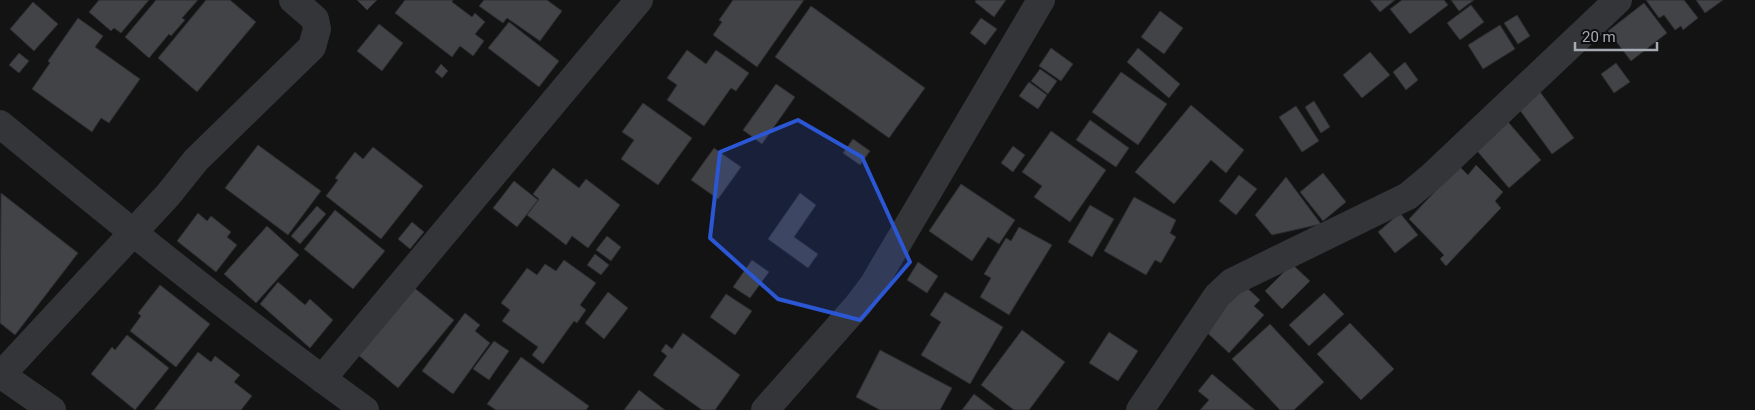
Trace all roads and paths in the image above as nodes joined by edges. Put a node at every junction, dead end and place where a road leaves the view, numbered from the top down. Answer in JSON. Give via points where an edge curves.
{"nodes":[{"id":1,"x":293,"y":0,"type":"edge"},
{"id":2,"x":639,"y":0,"type":"edge"},
{"id":3,"x":1042,"y":0,"type":"edge"},
{"id":4,"x":1618,"y":0,"type":"edge"},
{"id":5,"x":0,"y":124,"type":"edge"},
{"id":6,"x":133,"y":233,"type":"junction"},
{"id":7,"x":1,"y":375,"type":"edge"},
{"id":8,"x":322,"y":379,"type":"junction"},
{"id":9,"x":52,"y":410,"type":"edge"},
{"id":10,"x":365,"y":410,"type":"edge"},
{"id":11,"x":765,"y":410,"type":"edge"},
{"id":12,"x":1140,"y":410,"type":"edge"}],
"edges":[{"from":1,"to":6,"type":"street","via":[[315,19],[312,47],[196,160]]},
{"from":2,"to":8,"type":"street"},
{"from":3,"to":11,"type":"street","via":[[873,285]]},
{"from":4,"to":12,"type":"street","via":[[1408,196],[1232,282],[1216,296]]},
{"from":5,"to":6,"type":"street"},
{"from":6,"to":7,"type":"street"},
{"from":6,"to":8,"type":"street"},
{"from":7,"to":9,"type":"street"},
{"from":8,"to":10,"type":"street"}]}
